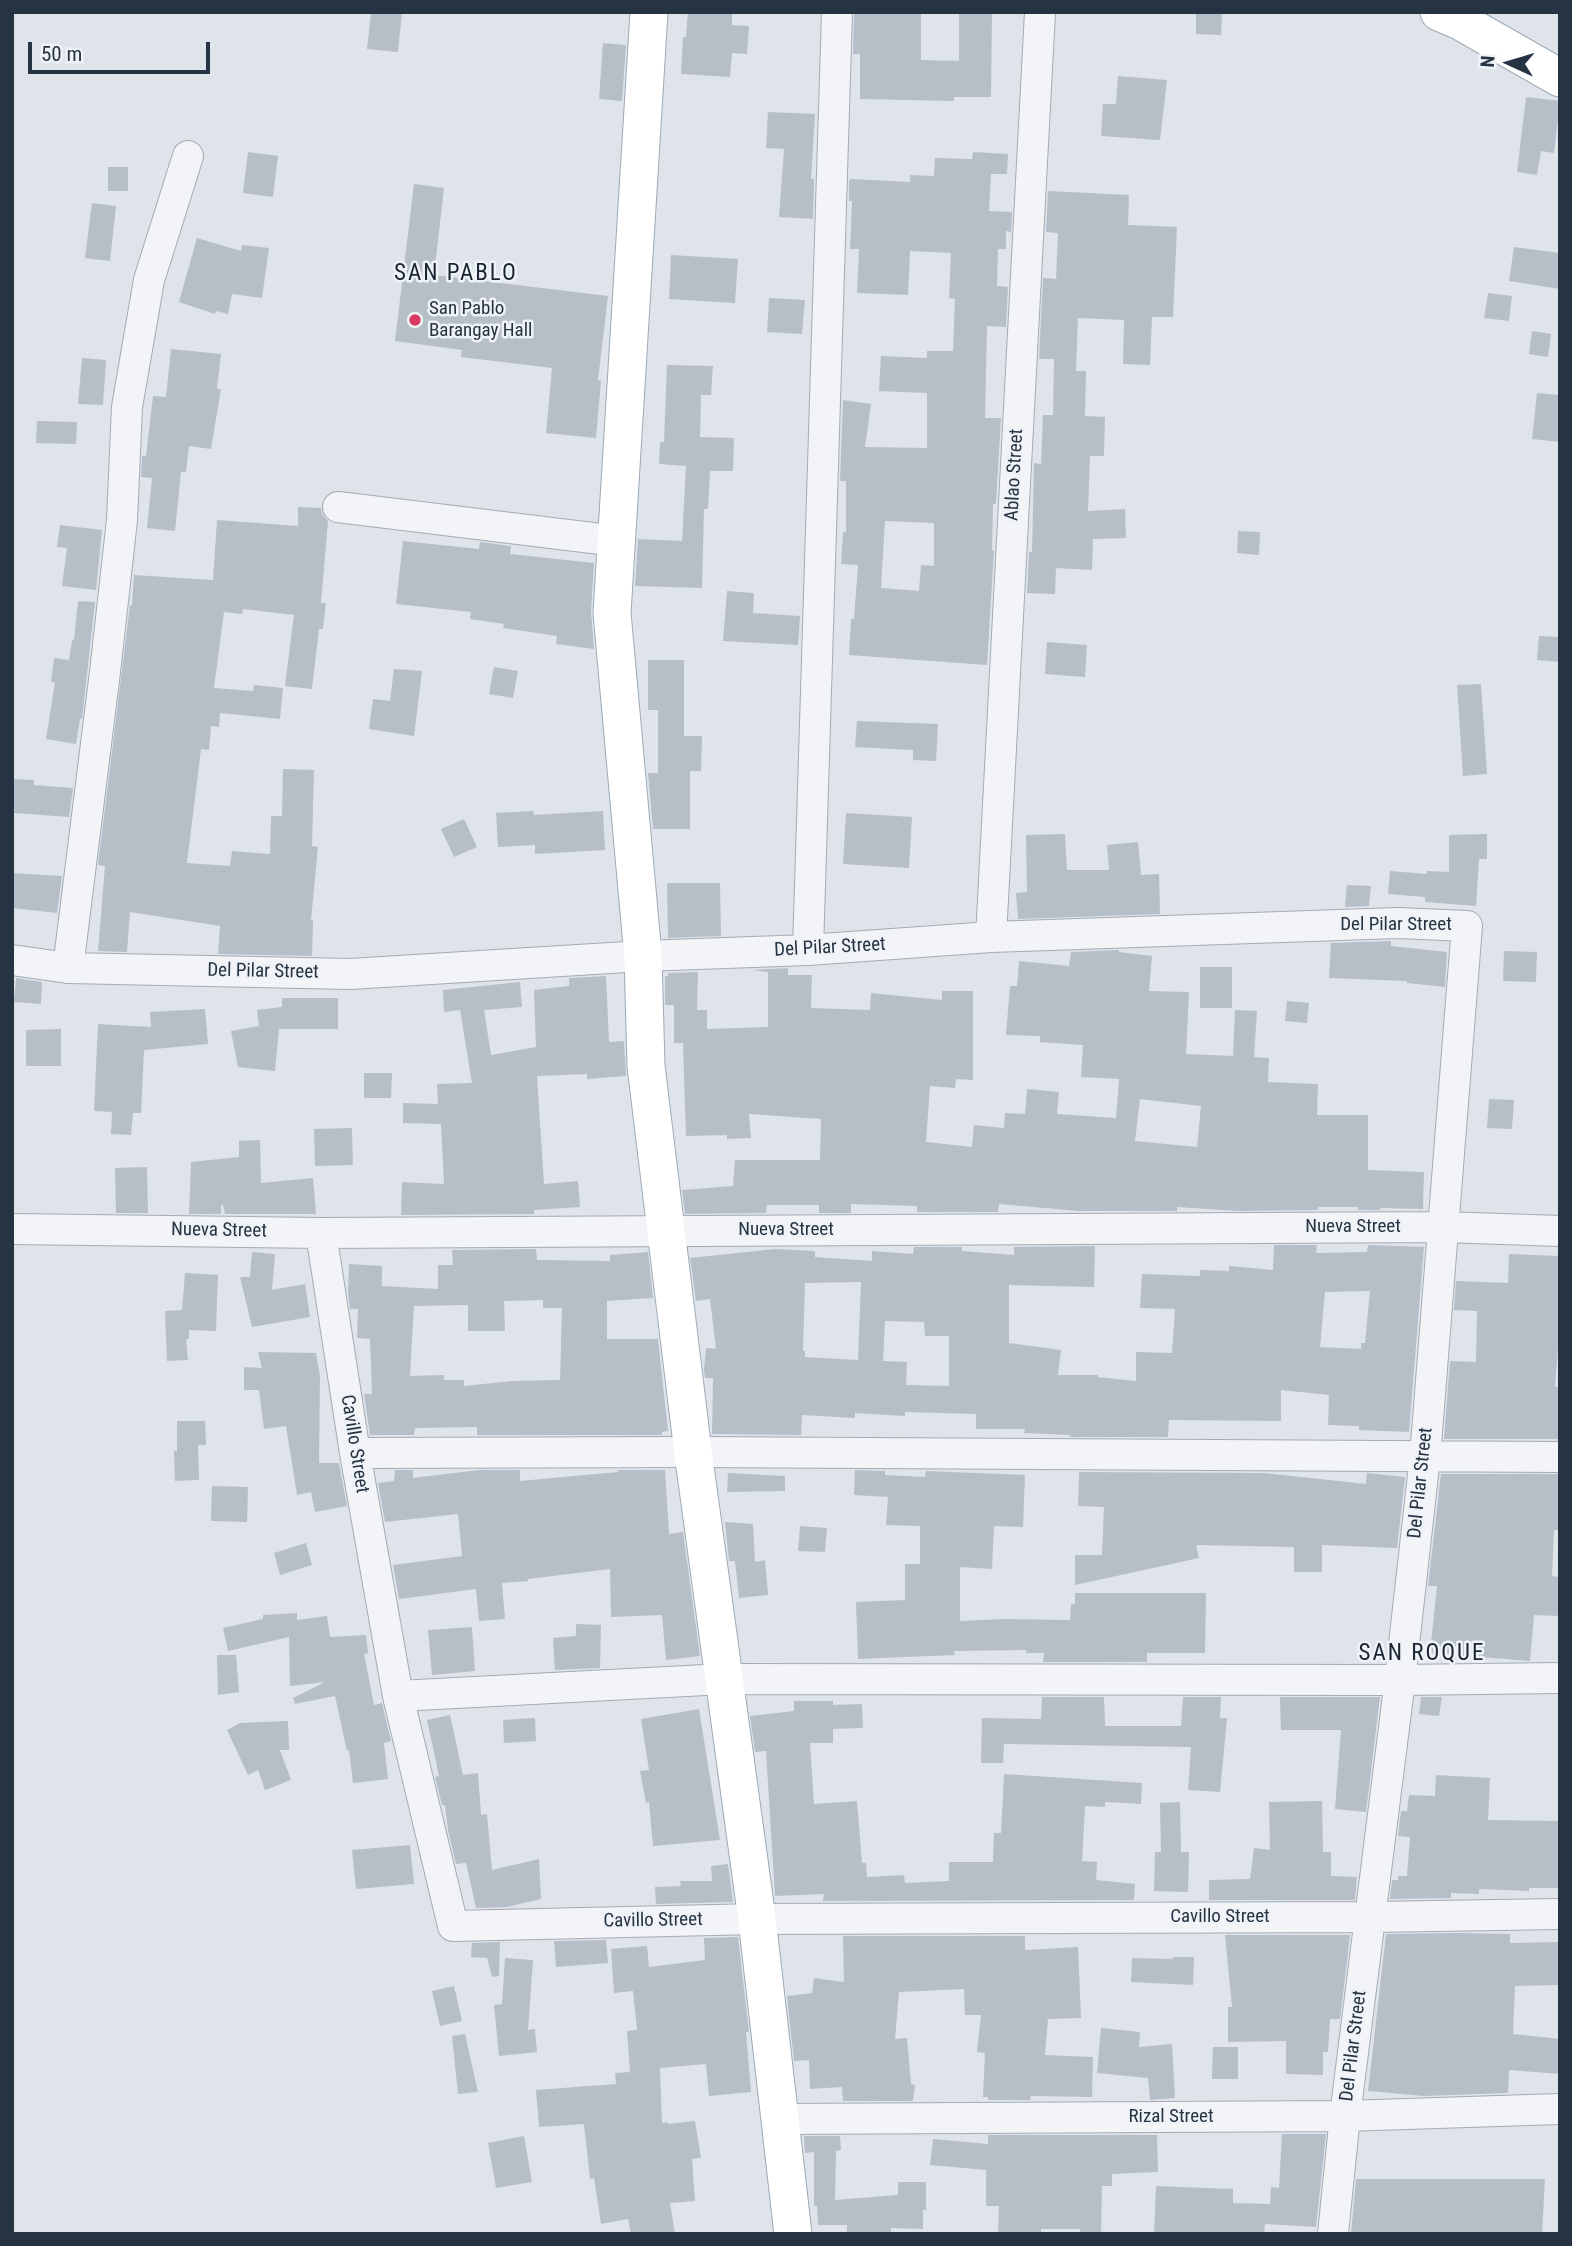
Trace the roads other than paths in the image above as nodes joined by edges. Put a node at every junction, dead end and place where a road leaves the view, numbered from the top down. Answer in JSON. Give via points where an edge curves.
{"nodes":[{"id":1,"x":649,"y":12,"type":"edge"},
{"id":2,"x":837,"y":12,"type":"edge"},
{"id":3,"x":1040,"y":12,"type":"edge"},
{"id":4,"x":1439,"y":12,"type":"edge"},
{"id":5,"x":1560,"y":78,"type":"edge"},
{"id":6,"x":188,"y":156,"type":"dead end"},
{"id":7,"x":338,"y":507,"type":"dead end"},
{"id":8,"x":617,"y":541,"type":"junction"},
{"id":9,"x":991,"y":937,"type":"junction"},
{"id":10,"x":808,"y":950,"type":"junction"},
{"id":11,"x":643,"y":956,"type":"junction"},
{"id":12,"x":12,"y":960,"type":"edge"},
{"id":13,"x":68,"y":968,"type":"junction"},
{"id":14,"x":1444,"y":1227,"type":"junction"},
{"id":15,"x":12,"y":1229,"type":"edge"},
{"id":16,"x":665,"y":1231,"type":"junction"},
{"id":17,"x":1560,"y":1231,"type":"edge"},
{"id":18,"x":321,"y":1233,"type":"junction"},
{"id":19,"x":693,"y":1452,"type":"junction"},
{"id":20,"x":355,"y":1453,"type":"junction"},
{"id":21,"x":1425,"y":1457,"type":"junction"},
{"id":22,"x":1560,"y":1457,"type":"edge"},
{"id":23,"x":1560,"y":1678,"type":"edge"},
{"id":24,"x":725,"y":1679,"type":"junction"},
{"id":25,"x":1400,"y":1681,"type":"junction"},
{"id":26,"x":398,"y":1696,"type":"junction"},
{"id":27,"x":1560,"y":1914,"type":"edge"},
{"id":28,"x":1370,"y":1917,"type":"junction"},
{"id":29,"x":757,"y":1919,"type":"junction"},
{"id":30,"x":1560,"y":2109,"type":"edge"},
{"id":31,"x":1345,"y":2116,"type":"junction"},
{"id":32,"x":781,"y":2119,"type":"junction"},
{"id":33,"x":793,"y":2234,"type":"edge"},
{"id":34,"x":1333,"y":2234,"type":"edge"}],
"edges":[{"from":1,"to":8,"type":"main road"},
{"from":2,"to":10,"type":"street"},
{"from":3,"to":9,"type":"street","name":"Ablao Street"},
{"from":4,"to":5,"type":"main road"},
{"from":6,"to":13,"type":"street","via":[[149,281],[127,407],[122,520]]},
{"from":7,"to":8,"type":"street"},
{"from":8,"to":11,"type":"main road","via":[[612,613]]},
{"from":9,"to":10,"type":"street","name":"Del Pilar Street"},
{"from":9,"to":14,"type":"street","name":"Del Pilar Street","via":[[1398,923],[1467,926]]},
{"from":10,"to":11,"type":"street","name":"Del Pilar Street"},
{"from":11,"to":13,"type":"street","name":"Del Pilar Street","via":[[350,974]]},
{"from":11,"to":16,"type":"main road","via":[[646,1066]]},
{"from":12,"to":13,"type":"street","name":"Del Pilar Street"},
{"from":14,"to":16,"type":"street","name":"Nueva Street"},
{"from":14,"to":17,"type":"street","name":"Nueva Street"},
{"from":14,"to":21,"type":"street","name":"Del Pilar Street"},
{"from":15,"to":18,"type":"street","name":"Nueva Street"},
{"from":16,"to":18,"type":"street","name":"Nueva Street"},
{"from":16,"to":19,"type":"main road"},
{"from":18,"to":20,"type":"street","name":"Cavillo Street"},
{"from":19,"to":20,"type":"street"},
{"from":19,"to":21,"type":"street"},
{"from":19,"to":24,"type":"main road"},
{"from":20,"to":26,"type":"street","name":"Cavillo Street"},
{"from":21,"to":22,"type":"street"},
{"from":21,"to":25,"type":"street","name":"Del Pilar Street"},
{"from":23,"to":25,"type":"street"},
{"from":24,"to":25,"type":"street"},
{"from":24,"to":26,"type":"street"},
{"from":24,"to":29,"type":"main road"},
{"from":25,"to":28,"type":"street","name":"Del Pilar Street"},
{"from":26,"to":29,"type":"street","name":"Cavillo Street","via":[[453,1926]]},
{"from":27,"to":28,"type":"street","name":"Cavillo Street"},
{"from":28,"to":29,"type":"street","name":"Cavillo Street"},
{"from":28,"to":31,"type":"street","name":"Del Pilar Street"},
{"from":29,"to":32,"type":"main road"},
{"from":30,"to":31,"type":"street","name":"Rizal Street"},
{"from":31,"to":32,"type":"street","name":"Rizal Street"},
{"from":31,"to":34,"type":"street","name":"Del Pilar Street"},
{"from":32,"to":33,"type":"main road"}]}
